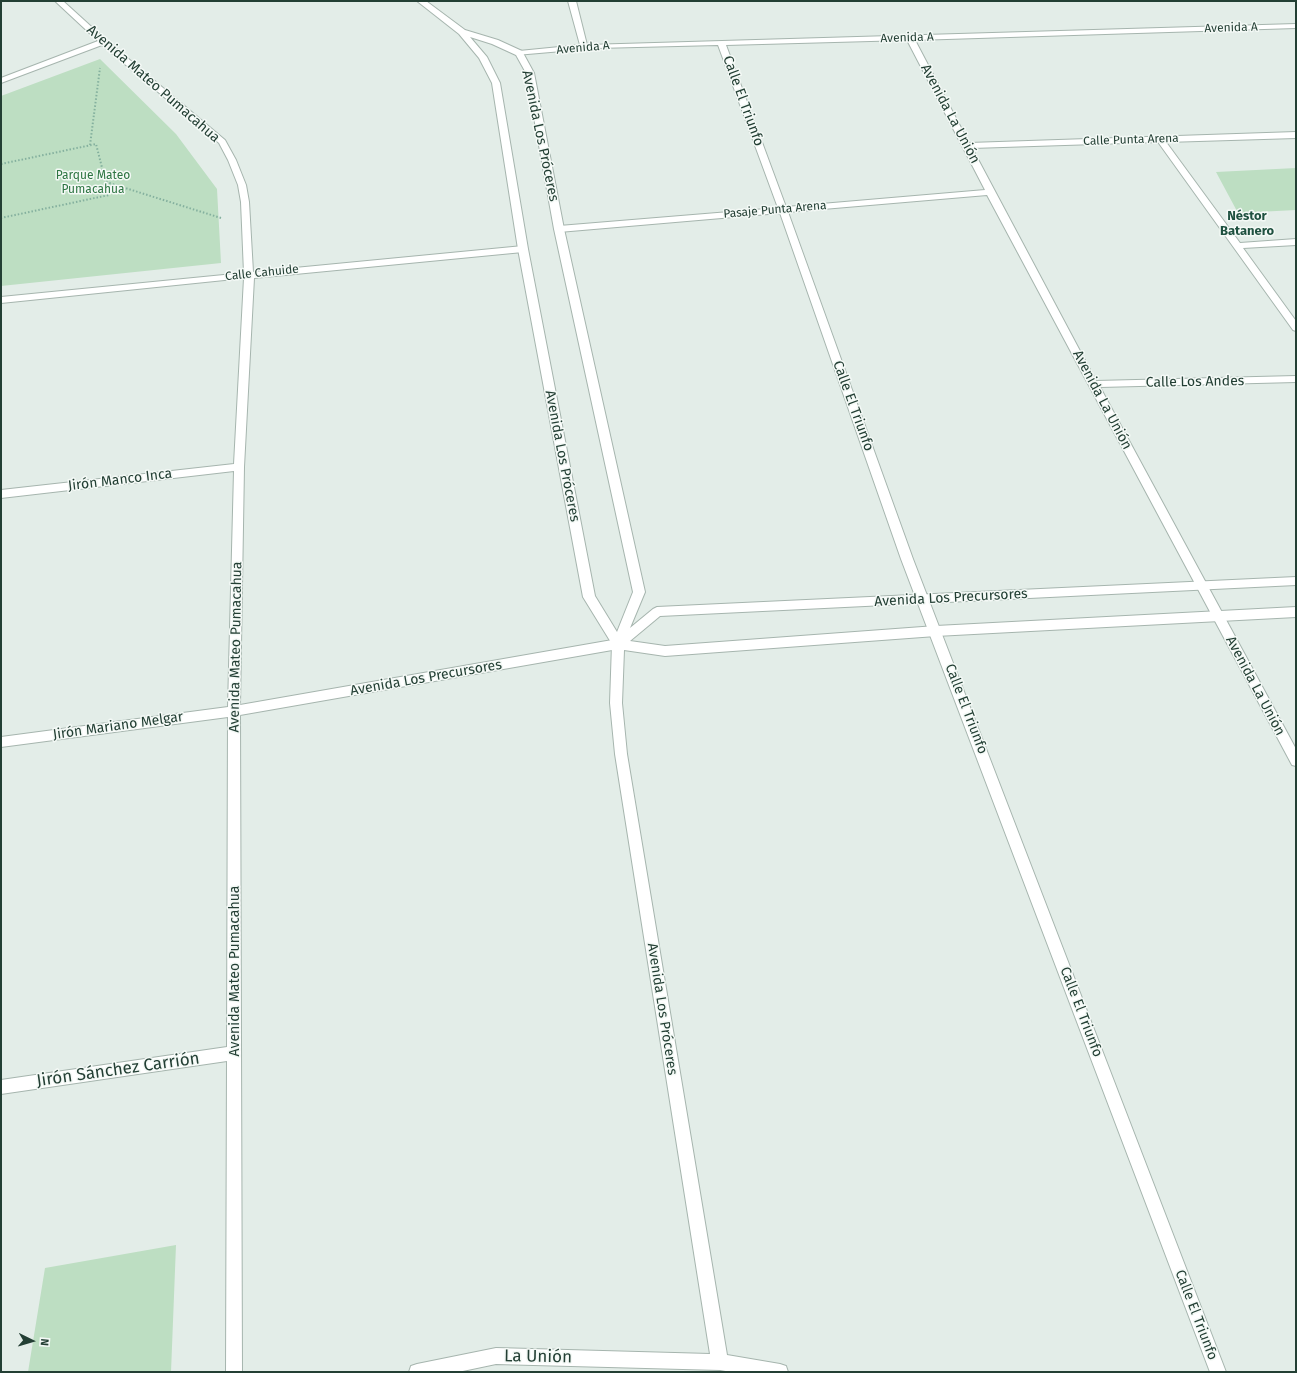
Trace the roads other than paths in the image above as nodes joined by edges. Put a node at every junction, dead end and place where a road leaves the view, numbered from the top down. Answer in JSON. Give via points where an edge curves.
{"nodes":[{"id":1,"x":59,"y":1,"type":"edge"},
{"id":2,"x":421,"y":1,"type":"edge"},
{"id":3,"x":572,"y":1,"type":"edge"},
{"id":4,"x":1296,"y":26,"type":"edge"},
{"id":5,"x":462,"y":32,"type":"junction"},
{"id":6,"x":910,"y":38,"type":"junction"},
{"id":7,"x":104,"y":42,"type":"junction"},
{"id":8,"x":722,"y":43,"type":"junction"},
{"id":9,"x":584,"y":47,"type":"junction"},
{"id":10,"x":519,"y":53,"type":"junction"},
{"id":11,"x":1,"y":81,"type":"edge"},
{"id":12,"x":1296,"y":135,"type":"edge"},
{"id":13,"x":1160,"y":139,"type":"junction"},
{"id":14,"x":966,"y":146,"type":"junction"},
{"id":15,"x":990,"y":192,"type":"junction"},
{"id":16,"x":783,"y":210,"type":"junction"},
{"id":17,"x":560,"y":229,"type":"junction"},
{"id":18,"x":1296,"y":242,"type":"edge"},
{"id":19,"x":1237,"y":246,"type":"junction"},
{"id":20,"x":523,"y":249,"type":"junction"},
{"id":21,"x":249,"y":275,"type":"junction"},
{"id":22,"x":1,"y":300,"type":"edge"},
{"id":23,"x":1296,"y":328,"type":"edge"},
{"id":24,"x":1296,"y":379,"type":"edge"},
{"id":25,"x":1094,"y":384,"type":"junction"},
{"id":26,"x":239,"y":466,"type":"junction"},
{"id":27,"x":1,"y":494,"type":"edge"},
{"id":28,"x":1296,"y":581,"type":"edge"},
{"id":29,"x":1201,"y":585,"type":"junction"},
{"id":30,"x":923,"y":599,"type":"junction"},
{"id":31,"x":1296,"y":612,"type":"edge"},
{"id":32,"x":1218,"y":616,"type":"junction"},
{"id":33,"x":936,"y":631,"type":"junction"},
{"id":34,"x":618,"y":644,"type":"junction"},
{"id":35,"x":234,"y":711,"type":"junction"},
{"id":36,"x":1,"y":742,"type":"edge"},
{"id":37,"x":1296,"y":761,"type":"edge"},
{"id":38,"x":235,"y":1053,"type":"junction"},
{"id":39,"x":1,"y":1087,"type":"edge"},
{"id":40,"x":720,"y":1369,"type":"edge"},
{"id":41,"x":234,"y":1372,"type":"edge"},
{"id":42,"x":417,"y":1372,"type":"edge"},
{"id":43,"x":780,"y":1372,"type":"edge"},
{"id":44,"x":1218,"y":1372,"type":"edge"}],
"edges":[{"from":1,"to":7,"type":"street","name":"Avenida Mateo Pumacahua"},
{"from":2,"to":5,"type":"street"},
{"from":3,"to":9,"type":"street"},
{"from":4,"to":6,"type":"street","name":"Avenida A"},
{"from":5,"to":10,"type":"street","name":"Avenida Los Próceres","via":[[495,42]]},
{"from":5,"to":20,"type":"street","name":"Avenida Los Próceres","via":[[483,57],[496,83]]},
{"from":6,"to":8,"type":"street","name":"Avenida A"},
{"from":6,"to":14,"type":"street","name":"Avenida La Unión"},
{"from":7,"to":11,"type":"street"},
{"from":7,"to":21,"type":"street","name":"Avenida Mateo Pumacahua","via":[[222,142],[242,185]]},
{"from":8,"to":9,"type":"street","name":"Avenida A"},
{"from":8,"to":16,"type":"street","name":"Calle El Triunfo"},
{"from":9,"to":10,"type":"street","name":"Avenida A"},
{"from":10,"to":17,"type":"street","name":"Avenida Los Próceres","via":[[530,73]]},
{"from":12,"to":13,"type":"street","name":"Calle Punta Arena"},
{"from":13,"to":14,"type":"street","name":"Calle Punta Arena"},
{"from":13,"to":19,"type":"street"},
{"from":14,"to":15,"type":"street","name":"Avenida La Unión"},
{"from":15,"to":16,"type":"street","name":"Pasaje Punta Arena"},
{"from":15,"to":25,"type":"street","name":"Avenida La Unión"},
{"from":16,"to":17,"type":"street","name":"Pasaje Punta Arena"},
{"from":16,"to":30,"type":"street","name":"Calle El Triunfo"},
{"from":17,"to":34,"type":"street","name":"Avenida Los Próceres","via":[[639,592]]},
{"from":18,"to":19,"type":"street"},
{"from":19,"to":23,"type":"street"},
{"from":20,"to":21,"type":"street","name":"Calle Cahuide"},
{"from":20,"to":34,"type":"street","name":"Avenida Los Próceres","via":[[589,597]]},
{"from":21,"to":22,"type":"street","name":"Calle Cahuide"},
{"from":21,"to":26,"type":"street","name":"Avenida Mateo Pumacahua"},
{"from":24,"to":25,"type":"street","name":"Calle Los Andes"},
{"from":25,"to":29,"type":"street","name":"Avenida La Unión"},
{"from":26,"to":27,"type":"street","name":"Jirón Manco Inca"},
{"from":26,"to":35,"type":"street","name":"Avenida Mateo Pumacahua"},
{"from":28,"to":29,"type":"street","name":"Avenida Los Precursores"},
{"from":29,"to":30,"type":"street","name":"Avenida Los Precursores"},
{"from":29,"to":32,"type":"street","name":"Avenida La Unión"},
{"from":30,"to":33,"type":"street","name":"Calle El Triunfo"},
{"from":30,"to":34,"type":"street","name":"Avenida Los Precursores","via":[[658,612]]},
{"from":31,"to":32,"type":"street","name":"Avenida Los Precursores"},
{"from":32,"to":33,"type":"street","name":"Avenida Los Precursores"},
{"from":32,"to":37,"type":"street","name":"Avenida La Unión"},
{"from":33,"to":34,"type":"street","name":"Avenida Los Precursores","via":[[665,651]]},
{"from":33,"to":44,"type":"street","name":"Calle El Triunfo"},
{"from":34,"to":35,"type":"street","name":"Avenida Los Precursores"},
{"from":34,"to":40,"type":"street","name":"Avenida Los Próceres","via":[[616,703],[621,754]]},
{"from":35,"to":36,"type":"street","name":"Jirón Mariano Melgar"},
{"from":35,"to":38,"type":"street","name":"Avenida Mateo Pumacahua"},
{"from":38,"to":39,"type":"street","name":"Jirón Sánchez Carrión"},
{"from":38,"to":41,"type":"street","name":"Avenida Mateo Pumacahua"},
{"from":40,"to":42,"type":"street","name":"La Unión","via":[[496,1356]]},
{"from":40,"to":43,"type":"street","name":"La Unión"}]}
